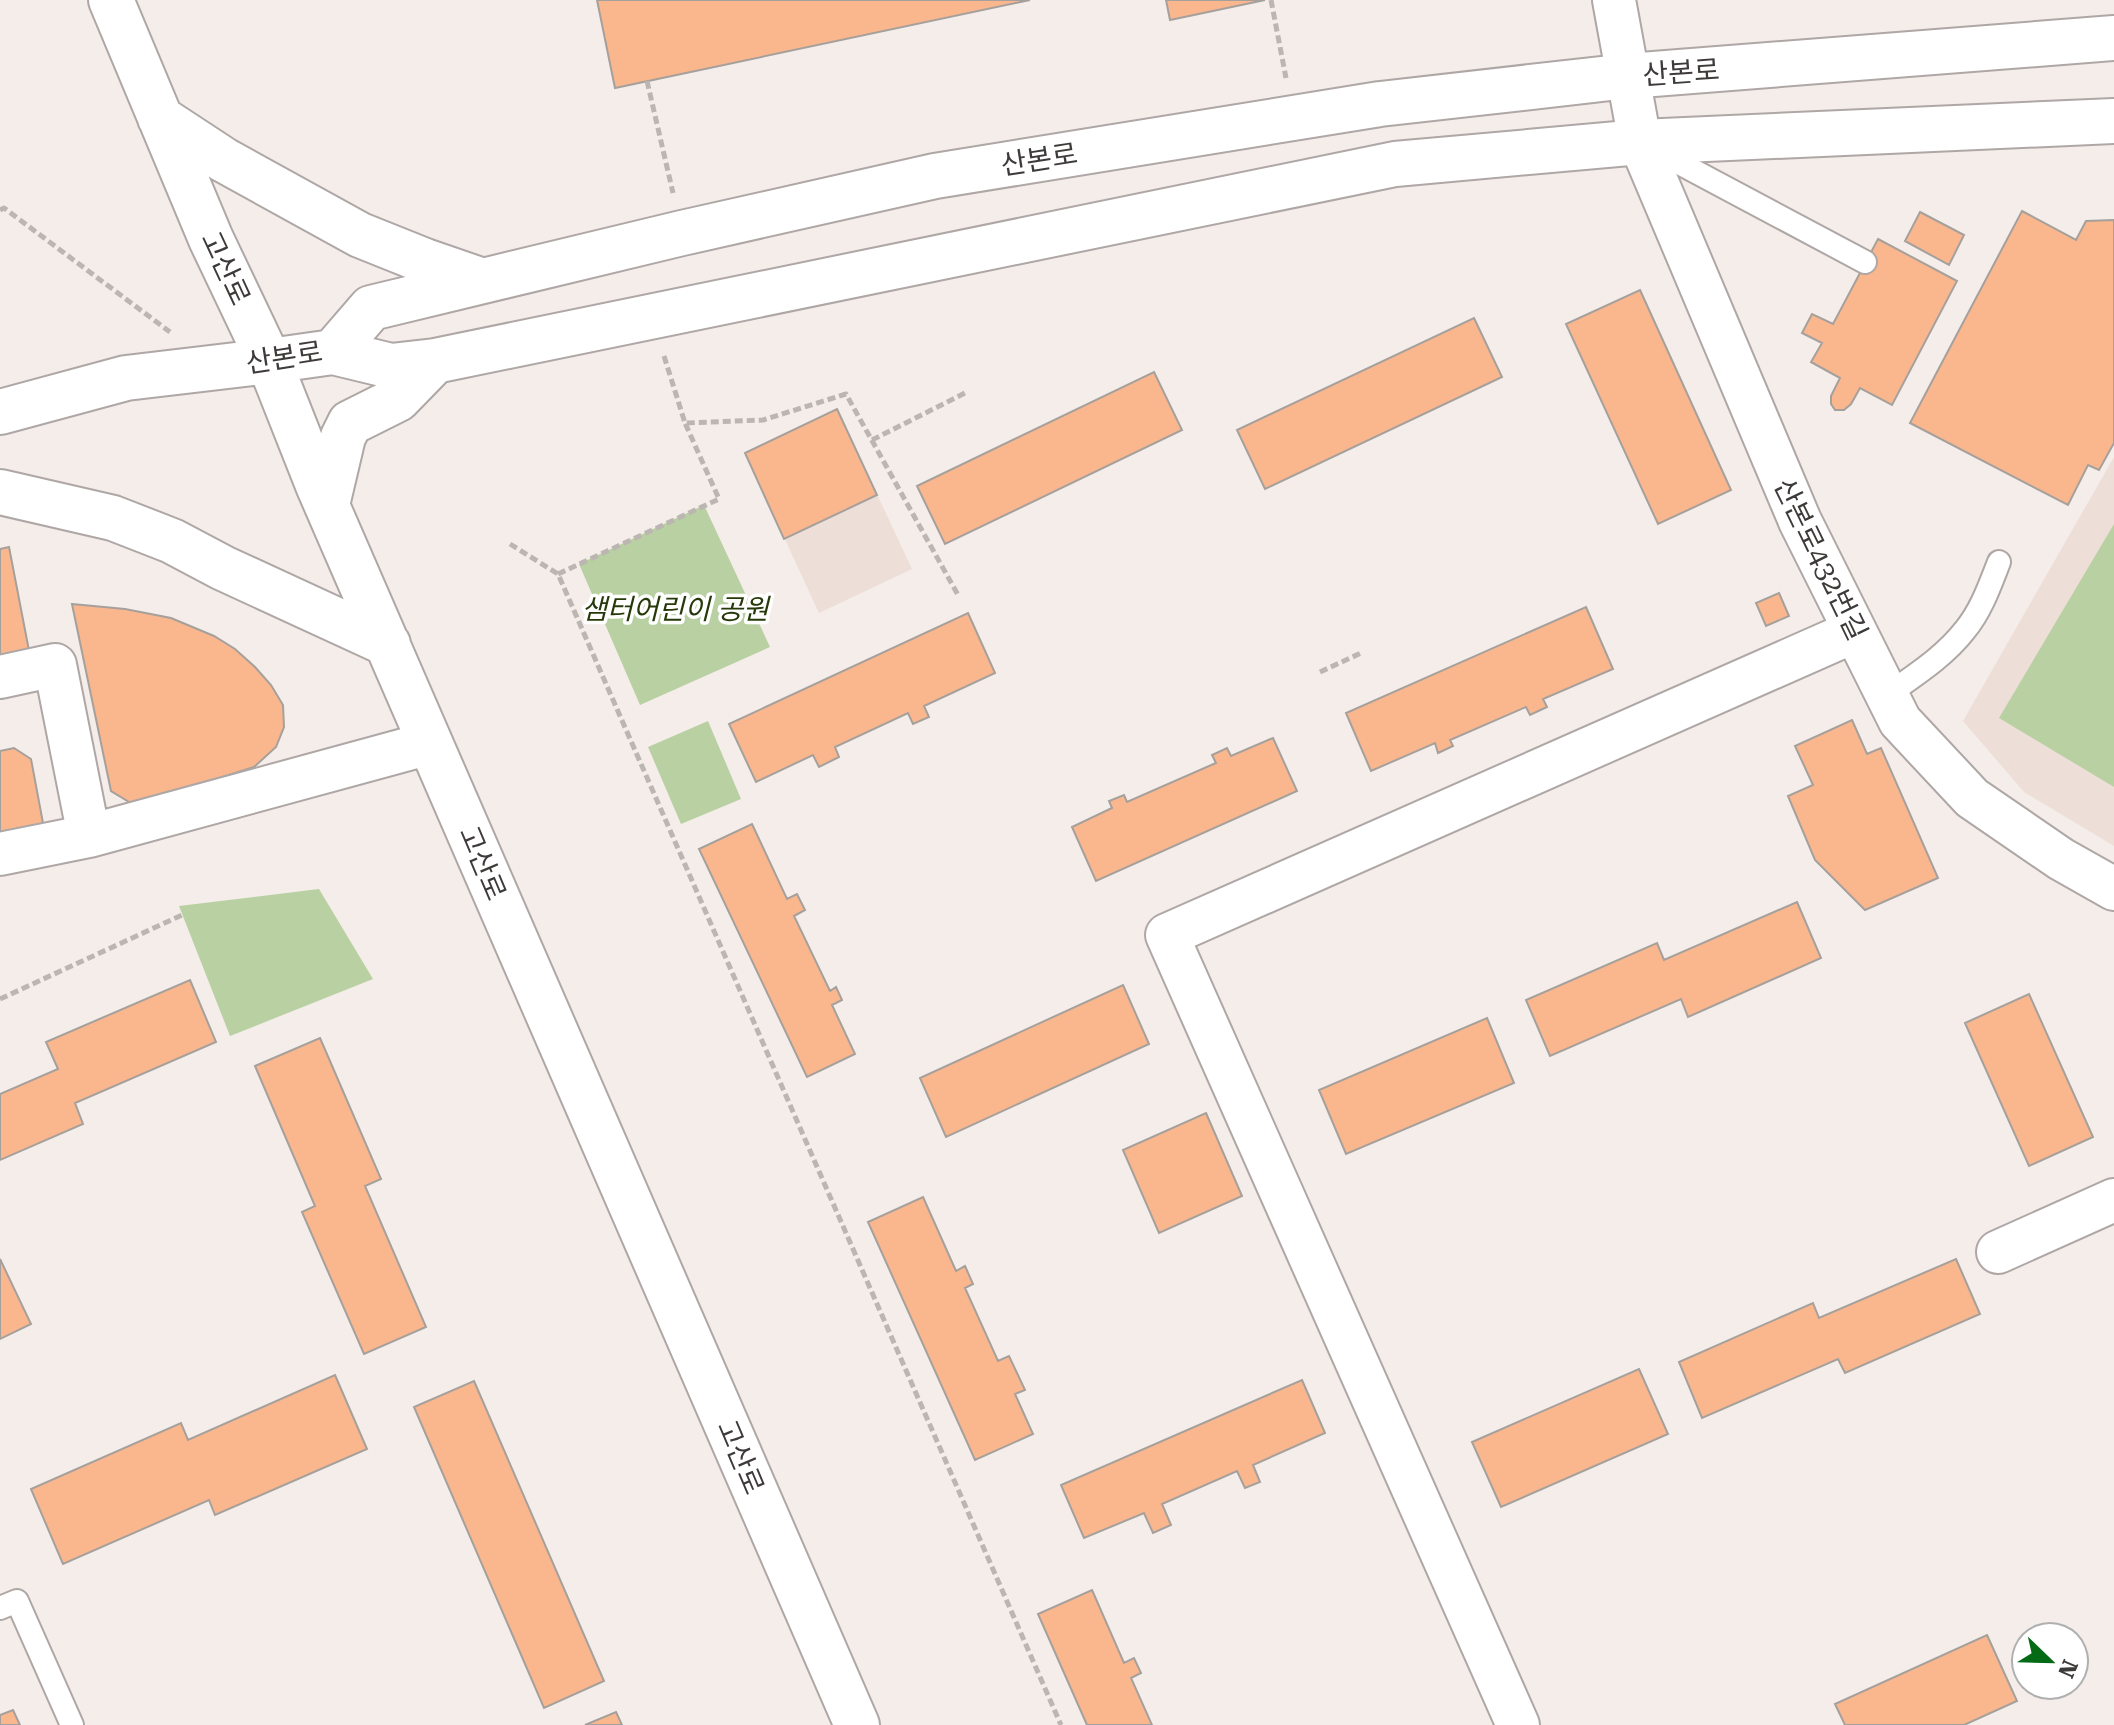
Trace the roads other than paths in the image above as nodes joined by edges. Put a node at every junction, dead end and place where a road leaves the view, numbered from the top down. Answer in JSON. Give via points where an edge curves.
{"nodes":[{"id":1,"x":111,"y":0,"type":"edge"},
{"id":2,"x":1614,"y":0,"type":"edge"},
{"id":3,"x":2114,"y":38,"type":"edge"},
{"id":4,"x":1628,"y":76,"type":"junction"},
{"id":5,"x":160,"y":118,"type":"junction"},
{"id":6,"x":2114,"y":121,"type":"edge"},
{"id":7,"x":1640,"y":142,"type":"junction"},
{"id":8,"x":1865,"y":262,"type":"dead end"},
{"id":9,"x":483,"y":281,"type":"junction"},
{"id":10,"x":333,"y":352,"type":"junction"},
{"id":11,"x":269,"y":361,"type":"junction"},
{"id":12,"x":435,"y":361,"type":"junction"},
{"id":13,"x":0,"y":412,"type":"edge"},
{"id":14,"x":0,"y":492,"type":"edge"},
{"id":15,"x":327,"y":505,"type":"junction"},
{"id":16,"x":1999,"y":562,"type":"dead end"},
{"id":17,"x":1855,"y":631,"type":"junction"},
{"id":18,"x":388,"y":644,"type":"junction"},
{"id":19,"x":0,"y":677,"type":"edge"},
{"id":20,"x":1887,"y":695,"type":"junction"},
{"id":21,"x":430,"y":743,"type":"junction"},
{"id":22,"x":89,"y":836,"type":"junction"},
{"id":23,"x":0,"y":854,"type":"edge"},
{"id":24,"x":2114,"y":889,"type":"edge"},
{"id":25,"x":2114,"y":1200,"type":"edge"},
{"id":26,"x":1998,"y":1252,"type":"dead end"},
{"id":27,"x":0,"y":1608,"type":"edge"},
{"id":28,"x":72,"y":1725,"type":"edge"},
{"id":29,"x":857,"y":1725,"type":"edge"},
{"id":30,"x":1518,"y":1725,"type":"edge"}],
"edges":[{"from":1,"to":5,"type":"street","name":"고산로"},
{"from":2,"to":4,"type":"street","name":"산본로432번길"},
{"from":3,"to":4,"type":"street","name":"산본로"},
{"from":4,"to":7,"type":"street","name":"산본로432번길"},
{"from":4,"to":9,"type":"street","name":"산본로","via":[[1380,104],[935,176]]},
{"from":5,"to":9,"type":"street","via":[[360,235]]},
{"from":5,"to":11,"type":"street","name":"고산로"},
{"from":6,"to":7,"type":"street"},
{"from":7,"to":8,"type":"lane"},
{"from":7,"to":12,"type":"street","via":[[1395,164]]},
{"from":7,"to":17,"type":"street","name":"산본로432번길","via":[[1800,521]]},
{"from":9,"to":10,"type":"street","name":"산본로","via":[[371,308]]},
{"from":10,"to":11,"type":"street","name":"산본로"},
{"from":10,"to":12,"type":"street","via":[[391,366]]},
{"from":11,"to":13,"type":"street","name":"산본로","via":[[126,378]]},
{"from":11,"to":15,"type":"street","name":"고산로"},
{"from":12,"to":15,"type":"street","via":[[398,399],[350,423]]},
{"from":14,"to":18,"type":"street","via":[[113,518],[172,541]]},
{"from":15,"to":18,"type":"street","name":"고산로"},
{"from":16,"to":20,"type":"lane","via":[[1967,628],[1940,657]]},
{"from":17,"to":20,"type":"street","name":"산본로432번길"},
{"from":17,"to":30,"type":"street","via":[[1167,935]]},
{"from":18,"to":21,"type":"street","name":"고산로"},
{"from":19,"to":22,"type":"street","via":[[55,665]]},
{"from":20,"to":24,"type":"street","name":"산본로432번길","via":[[1900,721],[1972,798]]},
{"from":21,"to":22,"type":"street"},
{"from":21,"to":29,"type":"street","name":"고산로"},
{"from":22,"to":23,"type":"street"},
{"from":25,"to":26,"type":"street"},
{"from":27,"to":28,"type":"lane","via":[[17,1601]]}]}
